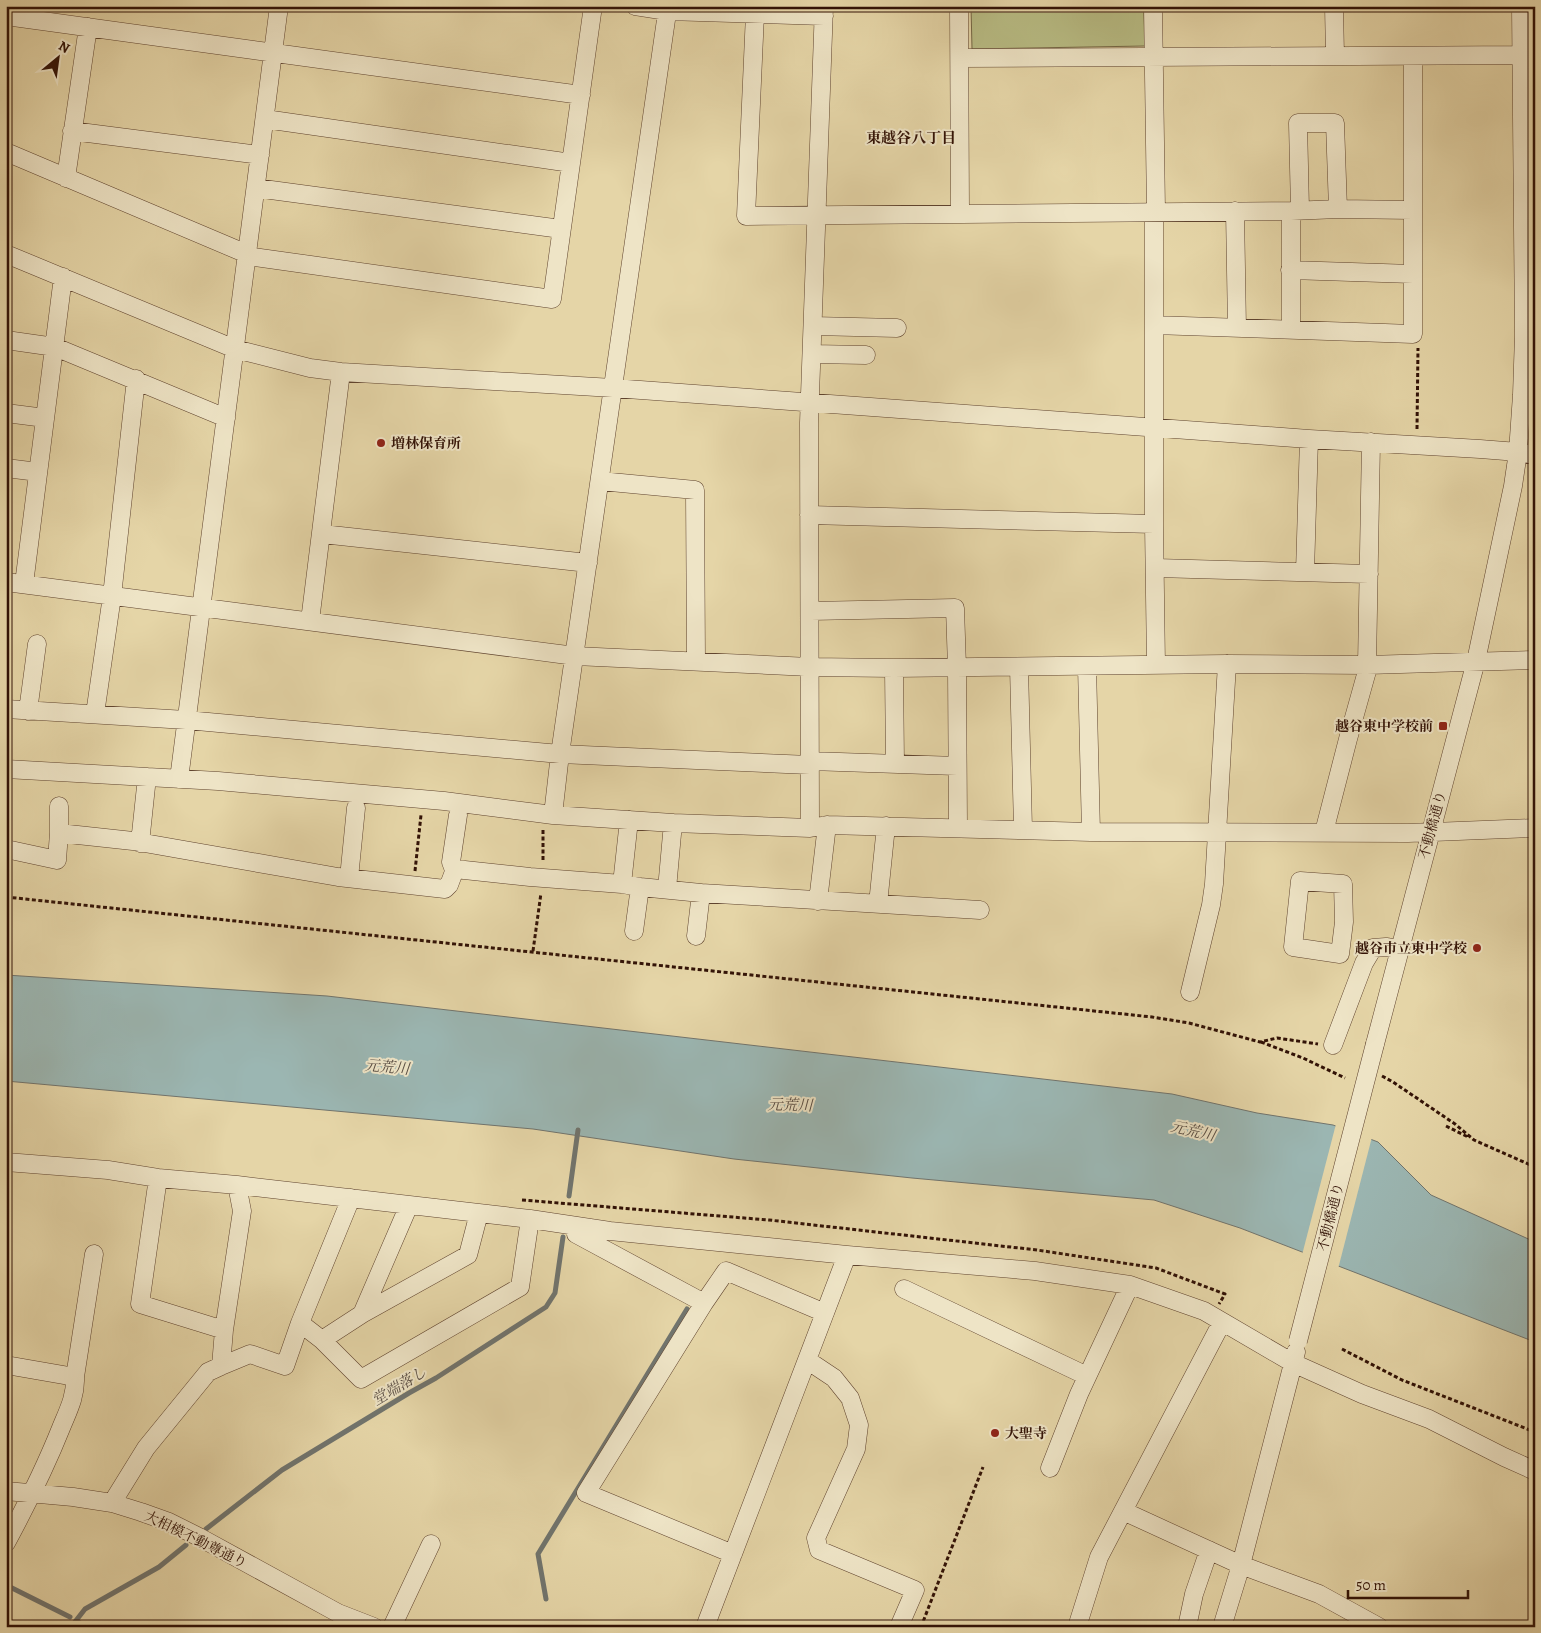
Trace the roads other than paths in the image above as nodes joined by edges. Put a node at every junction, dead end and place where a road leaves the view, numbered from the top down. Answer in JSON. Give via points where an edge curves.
{"nodes":[{"id":1,"x":279,"y":6,"type":"edge"},
{"id":2,"x":593,"y":6,"type":"edge"},
{"id":3,"x":635,"y":6,"type":"edge"},
{"id":4,"x":959,"y":6,"type":"edge"},
{"id":5,"x":1153,"y":6,"type":"edge"},
{"id":6,"x":1334,"y":6,"type":"edge"},
{"id":7,"x":1521,"y":6,"type":"edge"},
{"id":8,"x":667,"y":8,"type":"edge"},
{"id":9,"x":824,"y":11,"type":"edge"},
{"id":10,"x":755,"y":14,"type":"junction"},
{"id":11,"x":6,"y":16,"type":"edge"},
{"id":12,"x":88,"y":27,"type":"junction"},
{"id":13,"x":273,"y":52,"type":"junction"},
{"id":14,"x":1528,"y":55,"type":"edge"},
{"id":15,"x":1335,"y":56,"type":"junction"},
{"id":16,"x":1413,"y":56,"type":"junction"},
{"id":17,"x":1154,"y":57,"type":"junction"},
{"id":18,"x":960,"y":58,"type":"junction"},
{"id":19,"x":581,"y":95,"type":"junction"},
{"id":20,"x":264,"y":119,"type":"junction"},
{"id":21,"x":72,"y":131,"type":"junction"},
{"id":22,"x":6,"y":152,"type":"edge"},
{"id":23,"x":260,"y":155,"type":"junction"},
{"id":24,"x":571,"y":163,"type":"junction"},
{"id":25,"x":66,"y":178,"type":"junction"},
{"id":26,"x":256,"y":188,"type":"junction"},
{"id":27,"x":1338,"y":208,"type":"junction"},
{"id":28,"x":1295,"y":210,"type":"junction"},
{"id":29,"x":1413,"y":210,"type":"junction"},
{"id":30,"x":1155,"y":211,"type":"junction"},
{"id":31,"x":1235,"y":211,"type":"junction"},
{"id":32,"x":960,"y":214,"type":"junction"},
{"id":33,"x":816,"y":216,"type":"junction"},
{"id":34,"x":561,"y":229,"type":"junction"},
{"id":35,"x":6,"y":254,"type":"edge"},
{"id":36,"x":247,"y":255,"type":"junction"},
{"id":37,"x":1290,"y":270,"type":"junction"},
{"id":38,"x":1413,"y":274,"type":"junction"},
{"id":39,"x":63,"y":277,"type":"junction"},
{"id":40,"x":1154,"y":325,"type":"junction"},
{"id":41,"x":813,"y":326,"type":"junction"},
{"id":42,"x":897,"y":328,"type":"dead end"},
{"id":43,"x":1237,"y":328,"type":"junction"},
{"id":44,"x":1290,"y":330,"type":"junction"},
{"id":45,"x":6,"y":340,"type":"edge"},
{"id":46,"x":56,"y":347,"type":"junction"},
{"id":47,"x":235,"y":348,"type":"junction"},
{"id":48,"x":812,"y":354,"type":"junction"},
{"id":49,"x":866,"y":355,"type":"dead end"},
{"id":50,"x":341,"y":372,"type":"junction"},
{"id":51,"x":136,"y":379,"type":"junction"},
{"id":52,"x":613,"y":388,"type":"junction"},
{"id":53,"x":810,"y":402,"type":"junction"},
{"id":54,"x":6,"y":413,"type":"edge"},
{"id":55,"x":46,"y":418,"type":"junction"},
{"id":56,"x":226,"y":418,"type":"junction"},
{"id":57,"x":1155,"y":427,"type":"junction"},
{"id":58,"x":1308,"y":439,"type":"junction"},
{"id":59,"x":1371,"y":442,"type":"junction"},
{"id":60,"x":1526,"y":453,"type":"edge"},
{"id":61,"x":6,"y":468,"type":"edge"},
{"id":62,"x":38,"y":472,"type":"junction"},
{"id":63,"x":600,"y":481,"type":"junction"},
{"id":64,"x":809,"y":515,"type":"junction"},
{"id":65,"x":1154,"y":524,"type":"junction"},
{"id":66,"x":322,"y":534,"type":"junction"},
{"id":67,"x":588,"y":563,"type":"junction"},
{"id":68,"x":1156,"y":568,"type":"junction"},
{"id":69,"x":1305,"y":572,"type":"junction"},
{"id":70,"x":1369,"y":574,"type":"junction"},
{"id":71,"x":6,"y":582,"type":"edge"},
{"id":72,"x":24,"y":584,"type":"junction"},
{"id":73,"x":112,"y":596,"type":"junction"},
{"id":74,"x":201,"y":608,"type":"junction"},
{"id":75,"x":811,"y":611,"type":"junction"},
{"id":76,"x":310,"y":621,"type":"junction"},
{"id":77,"x":37,"y":644,"type":"dead end"},
{"id":78,"x":575,"y":656,"type":"junction"},
{"id":79,"x":1535,"y":660,"type":"edge"},
{"id":80,"x":696,"y":661,"type":"junction"},
{"id":81,"x":1476,"y":661,"type":"junction"},
{"id":82,"x":1227,"y":664,"type":"junction"},
{"id":83,"x":1156,"y":665,"type":"junction"},
{"id":84,"x":1368,"y":665,"type":"junction"},
{"id":85,"x":1087,"y":666,"type":"junction"},
{"id":86,"x":810,"y":667,"type":"junction"},
{"id":87,"x":957,"y":667,"type":"junction"},
{"id":88,"x":1019,"y":667,"type":"junction"},
{"id":89,"x":894,"y":668,"type":"junction"},
{"id":90,"x":6,"y":709,"type":"edge"},
{"id":91,"x":28,"y":711,"type":"junction"},
{"id":92,"x":95,"y":714,"type":"junction"},
{"id":93,"x":186,"y":720,"type":"junction"},
{"id":94,"x":560,"y":754,"type":"junction"},
{"id":95,"x":810,"y":763,"type":"junction"},
{"id":96,"x":895,"y":764,"type":"junction"},
{"id":97,"x":957,"y":766,"type":"junction"},
{"id":98,"x":6,"y":769,"type":"edge"},
{"id":99,"x":148,"y":777,"type":"junction"},
{"id":100,"x":179,"y":779,"type":"junction"},
{"id":101,"x":59,"y":806,"type":"dead end"},
{"id":102,"x":356,"y":808,"type":"dead end"},
{"id":103,"x":458,"y":815,"type":"dead end"},
{"id":104,"x":553,"y":816,"type":"junction"},
{"id":105,"x":629,"y":820,"type":"junction"},
{"id":106,"x":673,"y":823,"type":"junction"},
{"id":107,"x":818,"y":826,"type":"junction"},
{"id":108,"x":886,"y":826,"type":"junction"},
{"id":109,"x":958,"y":828,"type":"junction"},
{"id":110,"x":1535,"y":828,"type":"edge"},
{"id":111,"x":1023,"y":829,"type":"junction"},
{"id":112,"x":1091,"y":832,"type":"junction"},
{"id":113,"x":1218,"y":832,"type":"junction"},
{"id":114,"x":1324,"y":832,"type":"junction"},
{"id":115,"x":1430,"y":832,"type":"junction"},
{"id":116,"x":59,"y":833,"type":"junction"},
{"id":117,"x":140,"y":843,"type":"junction"},
{"id":118,"x":6,"y":849,"type":"edge"},
{"id":119,"x":454,"y":870,"type":"junction"},
{"id":120,"x":349,"y":878,"type":"junction"},
{"id":121,"x":622,"y":884,"type":"junction"},
{"id":122,"x":640,"y":887,"type":"junction"},
{"id":123,"x":667,"y":888,"type":"junction"},
{"id":124,"x":701,"y":893,"type":"junction"},
{"id":125,"x":818,"y":901,"type":"junction"},
{"id":126,"x":878,"y":904,"type":"junction"},
{"id":127,"x":980,"y":910,"type":"dead end"},
{"id":128,"x":634,"y":931,"type":"dead end"},
{"id":129,"x":696,"y":936,"type":"dead end"},
{"id":130,"x":1399,"y":949,"type":"junction"},
{"id":131,"x":1342,"y":954,"type":"junction"},
{"id":132,"x":1364,"y":963,"type":"junction"},
{"id":133,"x":1190,"y":992,"type":"dead end"},
{"id":134,"x":1332,"y":1046,"type":"road end"},
{"id":135,"x":6,"y":1162,"type":"edge"},
{"id":136,"x":158,"y":1178,"type":"junction"},
{"id":137,"x":237,"y":1185,"type":"junction"},
{"id":138,"x":257,"y":1188,"type":"junction"},
{"id":139,"x":351,"y":1198,"type":"junction"},
{"id":140,"x":409,"y":1205,"type":"junction"},
{"id":141,"x":242,"y":1211,"type":"junction"},
{"id":142,"x":479,"y":1213,"type":"junction"},
{"id":143,"x":530,"y":1219,"type":"junction"},
{"id":144,"x":575,"y":1226,"type":"junction"},
{"id":145,"x":94,"y":1254,"type":"dead end"},
{"id":146,"x":847,"y":1255,"type":"junction"},
{"id":147,"x":1130,"y":1285,"type":"junction"},
{"id":148,"x":904,"y":1289,"type":"dead end"},
{"id":149,"x":704,"y":1303,"type":"junction"},
{"id":150,"x":825,"y":1313,"type":"junction"},
{"id":151,"x":362,"y":1314,"type":"junction"},
{"id":152,"x":1222,"y":1322,"type":"junction"},
{"id":153,"x":300,"y":1323,"type":"junction"},
{"id":154,"x":224,"y":1330,"type":"junction"},
{"id":155,"x":322,"y":1340,"type":"junction"},
{"id":156,"x":807,"y":1360,"type":"junction"},
{"id":157,"x":1293,"y":1363,"type":"junction"},
{"id":158,"x":6,"y":1365,"type":"edge"},
{"id":159,"x":221,"y":1366,"type":"junction"},
{"id":160,"x":1087,"y":1376,"type":"junction"},
{"id":161,"x":75,"y":1377,"type":"junction"},
{"id":162,"x":1050,"y":1468,"type":"dead end"},
{"id":163,"x":1535,"y":1471,"type":"edge"},
{"id":164,"x":6,"y":1491,"type":"edge"},
{"id":165,"x":32,"y":1493,"type":"junction"},
{"id":166,"x":112,"y":1503,"type":"junction"},
{"id":167,"x":1123,"y":1511,"type":"junction"},
{"id":168,"x":6,"y":1543,"type":"edge"},
{"id":169,"x":431,"y":1544,"type":"dead end"},
{"id":170,"x":1209,"y":1550,"type":"junction"},
{"id":171,"x":733,"y":1554,"type":"junction"},
{"id":172,"x":1241,"y":1565,"type":"junction"},
{"id":173,"x":374,"y":1627,"type":"edge"},
{"id":174,"x":392,"y":1627,"type":"edge"},
{"id":175,"x":705,"y":1627,"type":"edge"},
{"id":176,"x":899,"y":1627,"type":"edge"},
{"id":177,"x":1077,"y":1627,"type":"edge"},
{"id":178,"x":1186,"y":1627,"type":"edge"},
{"id":179,"x":1222,"y":1627,"type":"edge"},
{"id":180,"x":1379,"y":1627,"type":"edge"}],
"edges":[{"from":1,"to":13,"type":"street"},
{"from":2,"to":19,"type":"street"},
{"from":3,"to":8,"type":"street"},
{"from":4,"to":18,"type":"street"},
{"from":5,"to":17,"type":"street"},
{"from":6,"to":15,"type":"street"},
{"from":7,"to":14,"type":"street","name":"不動橋通り"},
{"from":8,"to":10,"type":"street"},
{"from":8,"to":52,"type":"street"},
{"from":9,"to":10,"type":"street"},
{"from":9,"to":33,"type":"street"},
{"from":10,"to":33,"type":"street","via":[[746,216]]},
{"from":11,"to":12,"type":"street"},
{"from":12,"to":13,"type":"street"},
{"from":12,"to":21,"type":"street"},
{"from":13,"to":19,"type":"street"},
{"from":13,"to":20,"type":"street"},
{"from":14,"to":16,"type":"street"},
{"from":14,"to":60,"type":"street","name":"不動橋通り","via":[[1522,396]]},
{"from":15,"to":16,"type":"street"},
{"from":15,"to":17,"type":"street"},
{"from":16,"to":29,"type":"street"},
{"from":17,"to":18,"type":"street"},
{"from":17,"to":30,"type":"street"},
{"from":18,"to":32,"type":"street"},
{"from":19,"to":24,"type":"street"},
{"from":20,"to":23,"type":"street"},
{"from":20,"to":24,"type":"street"},
{"from":21,"to":23,"type":"street"},
{"from":21,"to":25,"type":"street"},
{"from":22,"to":25,"type":"street"},
{"from":23,"to":26,"type":"street"},
{"from":24,"to":34,"type":"street"},
{"from":25,"to":36,"type":"street"},
{"from":26,"to":34,"type":"street"},
{"from":26,"to":36,"type":"street"},
{"from":27,"to":28,"type":"street"},
{"from":27,"to":28,"type":"street","via":[[1335,123],[1298,123]]},
{"from":27,"to":29,"type":"street"},
{"from":28,"to":31,"type":"street"},
{"from":28,"to":37,"type":"street"},
{"from":29,"to":38,"type":"street"},
{"from":30,"to":31,"type":"street"},
{"from":30,"to":32,"type":"street"},
{"from":30,"to":40,"type":"street"},
{"from":31,"to":43,"type":"street"},
{"from":32,"to":33,"type":"street"},
{"from":33,"to":41,"type":"street"},
{"from":34,"to":36,"type":"street","via":[[552,299]]},
{"from":35,"to":39,"type":"street"},
{"from":36,"to":47,"type":"street"},
{"from":37,"to":38,"type":"street"},
{"from":37,"to":44,"type":"street"},
{"from":38,"to":44,"type":"street","via":[[1413,334]]},
{"from":39,"to":46,"type":"street"},
{"from":39,"to":47,"type":"street"},
{"from":40,"to":43,"type":"street"},
{"from":40,"to":57,"type":"street"},
{"from":41,"to":42,"type":"street"},
{"from":41,"to":48,"type":"street"},
{"from":43,"to":44,"type":"street"},
{"from":45,"to":46,"type":"street"},
{"from":46,"to":51,"type":"street"},
{"from":46,"to":55,"type":"street"},
{"from":47,"to":50,"type":"street","via":[[310,368]]},
{"from":47,"to":56,"type":"street"},
{"from":48,"to":49,"type":"street"},
{"from":48,"to":53,"type":"street"},
{"from":50,"to":52,"type":"street"},
{"from":50,"to":66,"type":"street"},
{"from":51,"to":56,"type":"street"},
{"from":51,"to":73,"type":"street"},
{"from":52,"to":53,"type":"street"},
{"from":52,"to":63,"type":"street"},
{"from":53,"to":57,"type":"street"},
{"from":53,"to":64,"type":"street"},
{"from":54,"to":55,"type":"street"},
{"from":55,"to":62,"type":"street"},
{"from":56,"to":74,"type":"street"},
{"from":57,"to":58,"type":"street"},
{"from":57,"to":65,"type":"street"},
{"from":58,"to":59,"type":"street"},
{"from":58,"to":69,"type":"street"},
{"from":59,"to":60,"type":"street"},
{"from":59,"to":70,"type":"street"},
{"from":60,"to":81,"type":"street","name":"不動橋通り","via":[[1513,486]]},
{"from":61,"to":62,"type":"street"},
{"from":62,"to":72,"type":"street"},
{"from":63,"to":67,"type":"street"},
{"from":63,"to":80,"type":"street","via":[[695,490]]},
{"from":64,"to":65,"type":"street"},
{"from":64,"to":75,"type":"street"},
{"from":65,"to":68,"type":"street"},
{"from":66,"to":67,"type":"street"},
{"from":66,"to":76,"type":"street"},
{"from":67,"to":78,"type":"street"},
{"from":68,"to":69,"type":"street"},
{"from":68,"to":83,"type":"street"},
{"from":69,"to":70,"type":"street"},
{"from":70,"to":84,"type":"street"},
{"from":71,"to":72,"type":"street"},
{"from":72,"to":73,"type":"street"},
{"from":73,"to":74,"type":"street"},
{"from":73,"to":92,"type":"street"},
{"from":74,"to":76,"type":"street"},
{"from":74,"to":93,"type":"street"},
{"from":75,"to":86,"type":"street"},
{"from":75,"to":87,"type":"street","via":[[955,608]]},
{"from":76,"to":78,"type":"street"},
{"from":77,"to":91,"type":"street"},
{"from":78,"to":80,"type":"street"},
{"from":78,"to":94,"type":"street"},
{"from":79,"to":81,"type":"street"},
{"from":80,"to":86,"type":"street"},
{"from":81,"to":84,"type":"street"},
{"from":81,"to":115,"type":"street","name":"不動橋通り"},
{"from":82,"to":83,"type":"street"},
{"from":82,"to":84,"type":"street"},
{"from":82,"to":113,"type":"street"},
{"from":83,"to":85,"type":"street"},
{"from":84,"to":114,"type":"street"},
{"from":85,"to":88,"type":"street"},
{"from":85,"to":112,"type":"street"},
{"from":86,"to":89,"type":"street"},
{"from":86,"to":95,"type":"street"},
{"from":87,"to":88,"type":"street"},
{"from":87,"to":89,"type":"street"},
{"from":87,"to":97,"type":"street"},
{"from":88,"to":111,"type":"street"},
{"from":89,"to":96,"type":"street"},
{"from":90,"to":91,"type":"street"},
{"from":91,"to":92,"type":"street"},
{"from":92,"to":93,"type":"street"},
{"from":93,"to":94,"type":"street"},
{"from":93,"to":100,"type":"street"},
{"from":94,"to":95,"type":"street"},
{"from":94,"to":104,"type":"street"},
{"from":95,"to":96,"type":"street"},
{"from":95,"to":107,"type":"street"},
{"from":96,"to":97,"type":"street"},
{"from":97,"to":109,"type":"street"},
{"from":98,"to":99,"type":"street"},
{"from":99,"to":100,"type":"street"},
{"from":99,"to":117,"type":"street"},
{"from":100,"to":104,"type":"street","via":[[444,801]]},
{"from":101,"to":116,"type":"street"},
{"from":102,"to":120,"type":"street"},
{"from":103,"to":119,"type":"street","via":[[451,862]]},
{"from":104,"to":105,"type":"street"},
{"from":105,"to":106,"type":"street"},
{"from":105,"to":121,"type":"street"},
{"from":106,"to":107,"type":"street"},
{"from":106,"to":123,"type":"street"},
{"from":107,"to":108,"type":"street"},
{"from":107,"to":125,"type":"street"},
{"from":108,"to":109,"type":"street"},
{"from":108,"to":126,"type":"street"},
{"from":109,"to":111,"type":"street"},
{"from":110,"to":115,"type":"street"},
{"from":111,"to":112,"type":"street"},
{"from":112,"to":113,"type":"street"},
{"from":113,"to":114,"type":"street"},
{"from":113,"to":133,"type":"street","via":[[1211,905]]},
{"from":114,"to":115,"type":"street"},
{"from":115,"to":130,"type":"street","name":"不動橋通り"},
{"from":116,"to":117,"type":"street"},
{"from":116,"to":118,"type":"street","via":[[57,860]]},
{"from":117,"to":120,"type":"street"},
{"from":119,"to":120,"type":"street","via":[[445,889]]},
{"from":119,"to":121,"type":"street"},
{"from":121,"to":122,"type":"street"},
{"from":122,"to":123,"type":"street"},
{"from":122,"to":128,"type":"street"},
{"from":123,"to":124,"type":"street"},
{"from":124,"to":125,"type":"street"},
{"from":124,"to":129,"type":"street"},
{"from":125,"to":126,"type":"street"},
{"from":126,"to":127,"type":"street"},
{"from":130,"to":132,"type":"street","via":[[1373,948]]},
{"from":130,"to":157,"type":"street","name":"不動橋通り","bridge":true},
{"from":131,"to":131,"type":"street","via":[[1293,947],[1300,881],[1343,884]]},
{"from":131,"to":132,"type":"street"},
{"from":132,"to":134,"type":"street"},
{"from":135,"to":136,"type":"street","via":[[108,1170]]},
{"from":136,"to":137,"type":"street"},
{"from":136,"to":154,"type":"street","via":[[140,1304]]},
{"from":137,"to":138,"type":"street"},
{"from":137,"to":141,"type":"street"},
{"from":138,"to":139,"type":"street"},
{"from":138,"to":141,"type":"street"},
{"from":139,"to":140,"type":"street"},
{"from":139,"to":153,"type":"street"},
{"from":140,"to":142,"type":"street"},
{"from":140,"to":151,"type":"street"},
{"from":141,"to":154,"type":"street"},
{"from":142,"to":143,"type":"street"},
{"from":142,"to":151,"type":"street","via":[[468,1255]]},
{"from":143,"to":144,"type":"street"},
{"from":143,"to":155,"type":"street","via":[[520,1287],[361,1379]]},
{"from":144,"to":146,"type":"street"},
{"from":144,"to":149,"type":"street","via":[[576,1234]]},
{"from":145,"to":161,"type":"street"},
{"from":146,"to":147,"type":"street","via":[[1035,1271]]},
{"from":146,"to":150,"type":"street"},
{"from":147,"to":152,"type":"street","via":[[1204,1311]]},
{"from":147,"to":160,"type":"street"},
{"from":148,"to":160,"type":"street"},
{"from":149,"to":150,"type":"street","via":[[726,1271]]},
{"from":149,"to":171,"type":"street","via":[[586,1493]]},
{"from":150,"to":156,"type":"street"},
{"from":151,"to":155,"type":"street"},
{"from":152,"to":157,"type":"street"},
{"from":152,"to":167,"type":"street"},
{"from":153,"to":155,"type":"street"},
{"from":153,"to":159,"type":"street","via":[[286,1366],[250,1354]]},
{"from":154,"to":159,"type":"street"},
{"from":156,"to":171,"type":"street"},
{"from":156,"to":176,"type":"street","via":[[834,1378],[850,1398],[859,1425],[856,1450],[816,1538],[819,1550],[915,1590]]},
{"from":157,"to":163,"type":"street","via":[[1429,1419]]},
{"from":157,"to":172,"type":"street","name":"不動橋通り"},
{"from":158,"to":161,"type":"street"},
{"from":159,"to":166,"type":"street","via":[[208,1372],[146,1448]]},
{"from":160,"to":162,"type":"street"},
{"from":161,"to":165,"type":"street","via":[[76,1390]]},
{"from":164,"to":165,"type":"street","name":"大相模不動尊通り"},
{"from":165,"to":166,"type":"street","name":"大相模不動尊通り"},
{"from":165,"to":168,"type":"street"},
{"from":166,"to":173,"type":"street","name":"大相模不動尊通り","via":[[192,1534],[338,1612]]},
{"from":167,"to":170,"type":"street"},
{"from":167,"to":177,"type":"street","via":[[1099,1557]]},
{"from":169,"to":174,"type":"street"},
{"from":170,"to":172,"type":"street"},
{"from":170,"to":178,"type":"street"},
{"from":171,"to":175,"type":"street"},
{"from":172,"to":179,"type":"street","name":"不動橋通り"},
{"from":172,"to":180,"type":"street","via":[[1319,1594]]}]}
